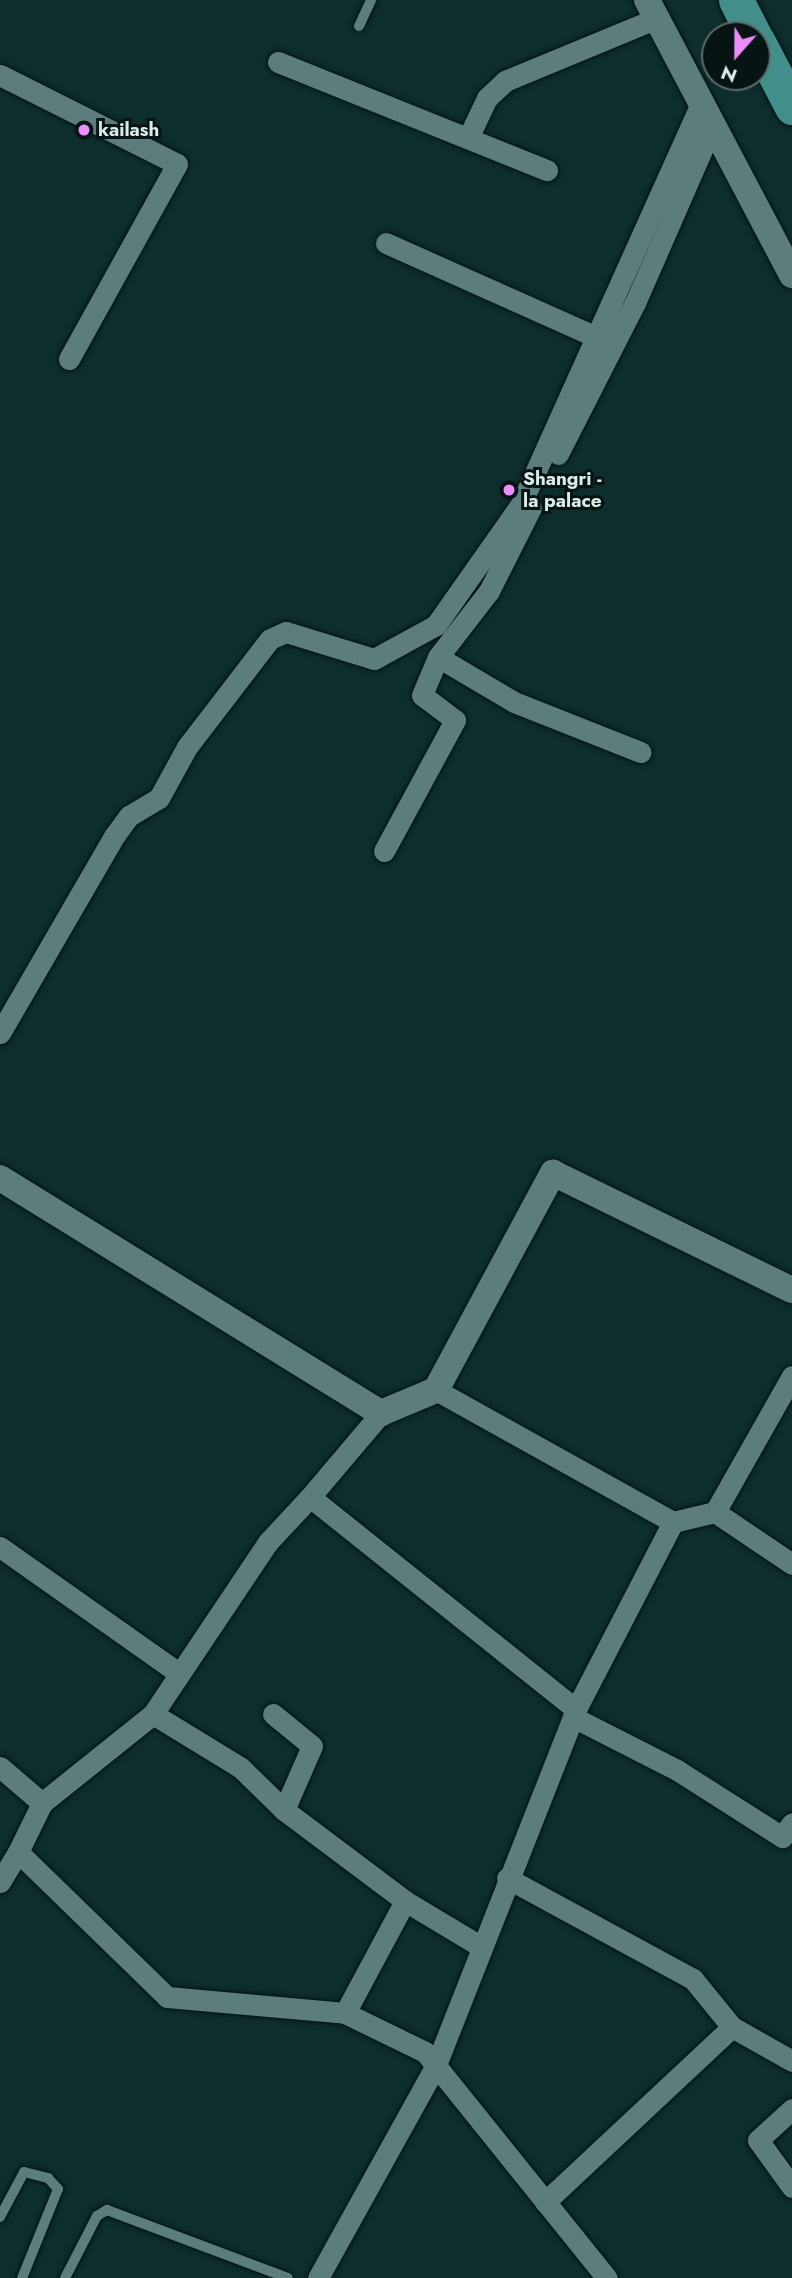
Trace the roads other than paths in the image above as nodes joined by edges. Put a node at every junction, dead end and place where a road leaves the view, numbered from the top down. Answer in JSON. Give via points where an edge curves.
{"nodes":[{"id":1,"x":371,"y":0,"type":"edge"},
{"id":2,"x":736,"y":0,"type":"edge"},
{"id":3,"x":652,"y":9,"type":"edge"},
{"id":4,"x":747,"y":21,"type":"edge"},
{"id":5,"x":359,"y":26,"type":"dead end"},
{"id":6,"x":278,"y":62,"type":"dead end"},
{"id":7,"x":771,"y":67,"type":"edge"},
{"id":8,"x":0,"y":75,"type":"edge"},
{"id":9,"x":792,"y":107,"type":"edge"},
{"id":10,"x":706,"y":116,"type":"junction"},
{"id":11,"x":468,"y":138,"type":"junction"},
{"id":12,"x":547,"y":170,"type":"dead end"},
{"id":13,"x":386,"y":243,"type":"dead end"},
{"id":14,"x":792,"y":275,"type":"edge"},
{"id":15,"x":596,"y":337,"type":"junction"},
{"id":16,"x":69,"y":359,"type":"dead end"},
{"id":17,"x":438,"y":657,"type":"junction"},
{"id":18,"x":640,"y":752,"type":"dead end"},
{"id":19,"x":384,"y":851,"type":"dead end"},
{"id":20,"x":0,"y":1033,"type":"edge"},
{"id":21,"x":0,"y":1178,"type":"edge"},
{"id":22,"x":790,"y":1284,"type":"edge"},
{"id":23,"x":792,"y":1376,"type":"edge"},
{"id":24,"x":436,"y":1390,"type":"junction"},
{"id":25,"x":381,"y":1413,"type":"junction"},
{"id":26,"x":310,"y":1497,"type":"junction"},
{"id":27,"x":715,"y":1512,"type":"junction"},
{"id":28,"x":673,"y":1522,"type":"junction"},
{"id":29,"x":0,"y":1547,"type":"edge"},
{"id":30,"x":792,"y":1564,"type":"edge"},
{"id":31,"x":177,"y":1672,"type":"junction"},
{"id":32,"x":575,"y":1713,"type":"junction"},
{"id":33,"x":153,"y":1714,"type":"junction"},
{"id":34,"x":273,"y":1714,"type":"dead end"},
{"id":35,"x":0,"y":1767,"type":"edge"},
{"id":36,"x":42,"y":1802,"type":"junction"},
{"id":37,"x":284,"y":1810,"type":"junction"},
{"id":38,"x":792,"y":1823,"type":"edge"},
{"id":39,"x":18,"y":1852,"type":"junction"},
{"id":40,"x":508,"y":1878,"type":"junction"},
{"id":41,"x":0,"y":1882,"type":"edge"},
{"id":42,"x":405,"y":1901,"type":"junction"},
{"id":43,"x":480,"y":1946,"type":"junction"},
{"id":44,"x":345,"y":2013,"type":"junction"},
{"id":45,"x":732,"y":2027,"type":"junction"},
{"id":46,"x":792,"y":2061,"type":"edge"},
{"id":47,"x":436,"y":2065,"type":"junction"},
{"id":48,"x":792,"y":2109,"type":"edge"},
{"id":49,"x":792,"y":2187,"type":"edge"},
{"id":50,"x":545,"y":2202,"type":"junction"},
{"id":51,"x":0,"y":2217,"type":"edge"},
{"id":52,"x":22,"y":2278,"type":"edge"},
{"id":53,"x":65,"y":2278,"type":"edge"},
{"id":54,"x":288,"y":2278,"type":"edge"},
{"id":55,"x":318,"y":2278,"type":"edge"},
{"id":56,"x":607,"y":2278,"type":"edge"}],
"edges":[{"from":1,"to":5,"type":"lane"},
{"from":2,"to":4,"type":"highway"},
{"from":3,"to":10,"type":"street"},
{"from":3,"to":11,"type":"street","via":[[505,82],[487,97]]},
{"from":6,"to":11,"type":"street"},
{"from":7,"to":9,"type":"highway"},
{"from":8,"to":16,"type":"street","via":[[177,164]]},
{"from":10,"to":14,"type":"street"},
{"from":10,"to":15,"type":"street"},
{"from":10,"to":17,"type":"street","via":[[635,303],[489,591]]},
{"from":11,"to":12,"type":"street"},
{"from":13,"to":15,"type":"street"},
{"from":15,"to":20,"type":"street","via":[[521,504],[436,625],[374,659],[286,632],[270,639],[187,747],[159,798],[129,816],[115,835]]},
{"from":17,"to":18,"type":"street","via":[[514,702]]},
{"from":17,"to":19,"type":"street","via":[[422,695],[455,720]]},
{"from":21,"to":25,"type":"street"},
{"from":22,"to":24,"type":"street","via":[[553,1173]]},
{"from":23,"to":27,"type":"street"},
{"from":24,"to":25,"type":"street"},
{"from":24,"to":28,"type":"street"},
{"from":25,"to":26,"type":"street"},
{"from":26,"to":31,"type":"street","via":[[268,1542]]},
{"from":26,"to":32,"type":"street"},
{"from":27,"to":28,"type":"street"},
{"from":27,"to":30,"type":"street"},
{"from":28,"to":32,"type":"street"},
{"from":29,"to":31,"type":"street"},
{"from":31,"to":33,"type":"street"},
{"from":32,"to":38,"type":"street","via":[[677,1770],[782,1838]]},
{"from":32,"to":40,"type":"street"},
{"from":33,"to":36,"type":"street"},
{"from":33,"to":37,"type":"street","via":[[241,1768]]},
{"from":34,"to":37,"type":"street","via":[[312,1746]]},
{"from":35,"to":36,"type":"street"},
{"from":36,"to":39,"type":"street"},
{"from":37,"to":42,"type":"street"},
{"from":39,"to":41,"type":"street"},
{"from":39,"to":44,"type":"street","via":[[167,1997]]},
{"from":40,"to":43,"type":"street"},
{"from":40,"to":45,"type":"street","via":[[693,1979]]},
{"from":42,"to":43,"type":"street"},
{"from":42,"to":44,"type":"street"},
{"from":43,"to":47,"type":"street"},
{"from":44,"to":47,"type":"street","via":[[425,2052]]},
{"from":45,"to":46,"type":"street"},
{"from":45,"to":50,"type":"street"},
{"from":47,"to":50,"type":"street"},
{"from":47,"to":55,"type":"street"},
{"from":48,"to":49,"type":"street","via":[[758,2140]]},
{"from":50,"to":56,"type":"street"},
{"from":51,"to":52,"type":"lane","via":[[24,2172],[48,2178],[58,2189]]},
{"from":53,"to":54,"type":"lane","via":[[97,2216],[107,2210]]}]}
